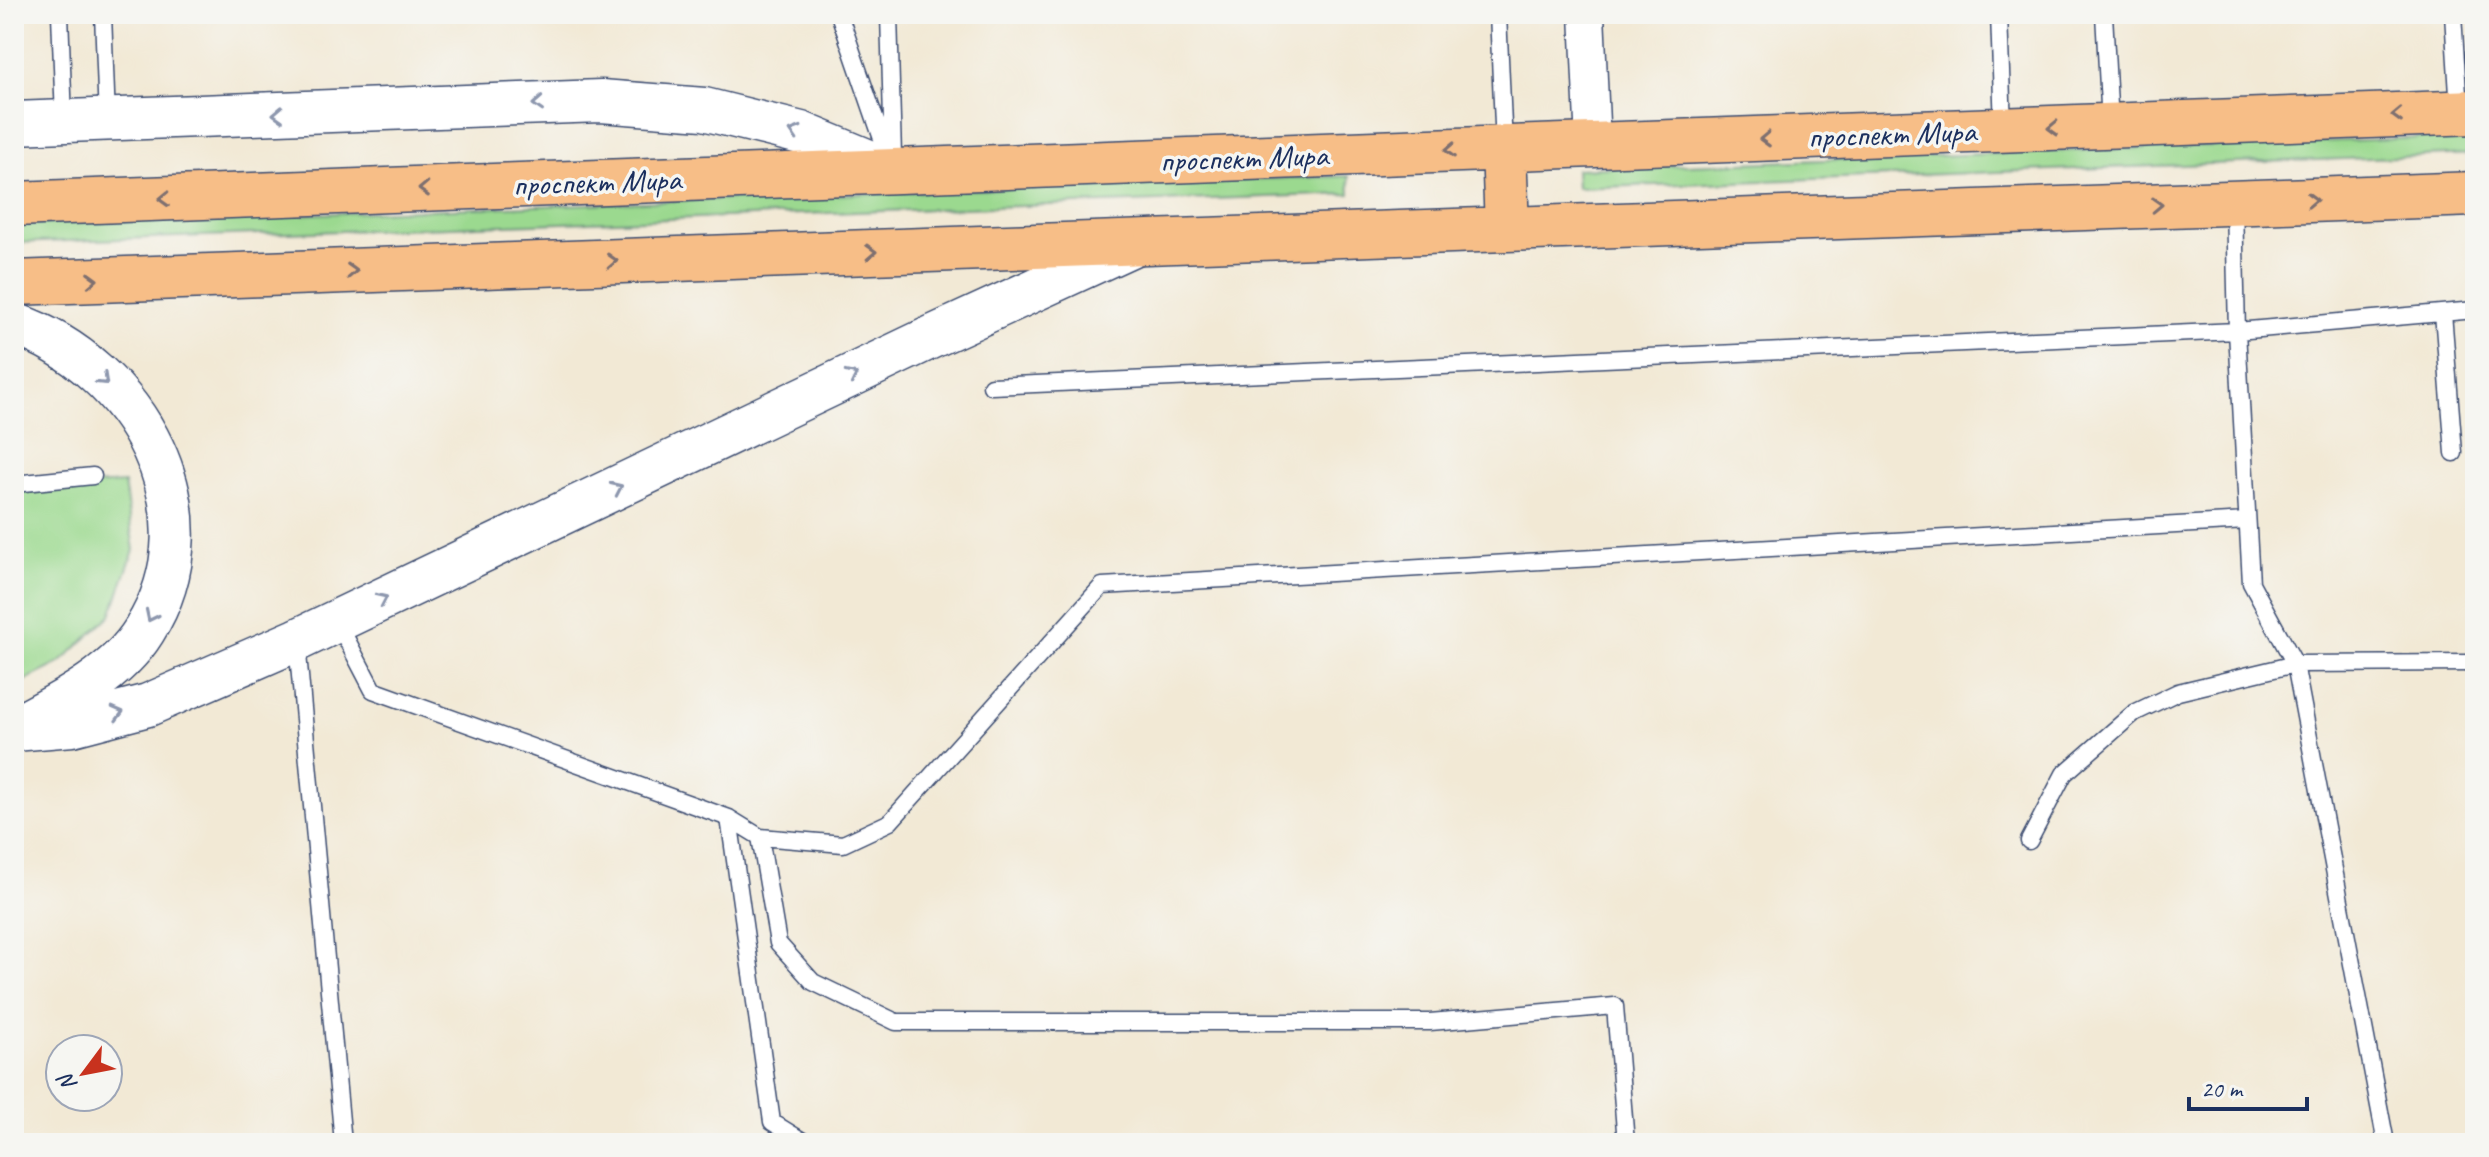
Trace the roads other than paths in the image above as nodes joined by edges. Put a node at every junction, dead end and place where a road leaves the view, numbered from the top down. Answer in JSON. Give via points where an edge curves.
{"nodes":[{"id":1,"x":60,"y":14,"type":"edge"},
{"id":2,"x":103,"y":14,"type":"edge"},
{"id":3,"x":839,"y":14,"type":"edge"},
{"id":4,"x":889,"y":14,"type":"edge"},
{"id":5,"x":1498,"y":14,"type":"edge"},
{"id":6,"x":1587,"y":14,"type":"edge"},
{"id":7,"x":1999,"y":14,"type":"edge"},
{"id":8,"x":2104,"y":14,"type":"edge"},
{"id":9,"x":2453,"y":14,"type":"edge"},
{"id":10,"x":2467,"y":112,"type":"edge"},
{"id":11,"x":107,"y":120,"type":"junction"},
{"id":12,"x":64,"y":121,"type":"junction"},
{"id":13,"x":14,"y":123,"type":"edge"},
{"id":14,"x":2110,"y":126,"type":"junction"},
{"id":15,"x":2003,"y":130,"type":"junction"},
{"id":16,"x":1593,"y":145,"type":"junction"},
{"id":17,"x":1504,"y":148,"type":"junction"},
{"id":18,"x":893,"y":171,"type":"junction"},
{"id":19,"x":2475,"y":194,"type":"edge"},
{"id":20,"x":2234,"y":203,"type":"junction"},
{"id":21,"x":14,"y":204,"type":"edge"},
{"id":22,"x":1507,"y":229,"type":"junction"},
{"id":23,"x":1139,"y":242,"type":"junction"},
{"id":24,"x":14,"y":283,"type":"edge"},
{"id":25,"x":2475,"y":310,"type":"edge"},
{"id":26,"x":2443,"y":313,"type":"junction"},
{"id":27,"x":14,"y":324,"type":"edge"},
{"id":28,"x":2237,"y":331,"type":"junction"},
{"id":29,"x":991,"y":386,"type":"dead end"},
{"id":30,"x":2454,"y":453,"type":"dead end"},
{"id":31,"x":93,"y":476,"type":"dead end"},
{"id":32,"x":14,"y":484,"type":"edge"},
{"id":33,"x":2247,"y":521,"type":"junction"},
{"id":34,"x":337,"y":621,"type":"junction"},
{"id":35,"x":297,"y":640,"type":"junction"},
{"id":36,"x":2475,"y":663,"type":"edge"},
{"id":37,"x":2295,"y":664,"type":"junction"},
{"id":38,"x":14,"y":729,"type":"edge"},
{"id":39,"x":729,"y":818,"type":"junction"},
{"id":40,"x":760,"y":837,"type":"junction"},
{"id":41,"x":2029,"y":841,"type":"dead end"},
{"id":42,"x":2388,"y":1142,"type":"edge"},
{"id":43,"x":343,"y":1143,"type":"edge"},
{"id":44,"x":806,"y":1143,"type":"edge"},
{"id":45,"x":1626,"y":1143,"type":"edge"}],
"edges":[{"from":1,"to":12,"type":"lane"},
{"from":2,"to":11,"type":"lane"},
{"from":3,"to":18,"type":"lane"},
{"from":4,"to":18,"type":"lane"},
{"from":5,"to":17,"type":"lane"},
{"from":6,"to":16,"type":"street"},
{"from":7,"to":15,"type":"lane"},
{"from":8,"to":14,"type":"lane"},
{"from":9,"to":10,"type":"lane"},
{"from":10,"to":14,"type":"main road","name":"проспект Мира","one_way":true},
{"from":11,"to":12,"type":"street"},
{"from":18,"to":11,"type":"street","one_way":true,"via":[[801,133],[704,109],[601,101]]},
{"from":12,"to":13,"type":"street"},
{"from":14,"to":15,"type":"main road","name":"проспект Мира","one_way":true},
{"from":15,"to":16,"type":"main road","name":"проспект Мира","one_way":true},
{"from":16,"to":17,"type":"main road","name":"проспект Мира"},
{"from":17,"to":18,"type":"main road","name":"проспект Мира","one_way":true},
{"from":17,"to":22,"type":"main road"},
{"from":18,"to":21,"type":"main road","name":"проспект Мира","one_way":true},
{"from":20,"to":19,"type":"main road","one_way":true},
{"from":22,"to":20,"type":"main road","one_way":true},
{"from":20,"to":28,"type":"lane"},
{"from":22,"to":23,"type":"main road"},
{"from":24,"to":23,"type":"main road","one_way":true},
{"from":34,"to":23,"type":"street","one_way":true},
{"from":25,"to":26,"type":"lane"},
{"from":26,"to":28,"type":"lane"},
{"from":26,"to":30,"type":"lane"},
{"from":27,"to":38,"type":"street","one_way":true,"via":[[78,357],[122,398],[149,438],[167,484],[173,535],[166,587],[143,632],[111,669]]},
{"from":28,"to":29,"type":"lane"},
{"from":28,"to":33,"type":"lane"},
{"from":31,"to":32,"type":"lane"},
{"from":33,"to":37,"type":"lane","via":[[2251,583]]},
{"from":33,"to":40,"type":"lane","via":[[1102,586],[890,822],[843,844]]},
{"from":34,"to":35,"type":"street"},
{"from":34,"to":39,"type":"lane","via":[[373,690]]},
{"from":38,"to":35,"type":"street","one_way":true,"via":[[72,725],[148,705]]},
{"from":35,"to":43,"type":"lane"},
{"from":36,"to":37,"type":"lane"},
{"from":37,"to":41,"type":"lane","via":[[2178,692],[2134,713],[2064,774]]},
{"from":37,"to":42,"type":"lane"},
{"from":39,"to":40,"type":"lane"},
{"from":39,"to":44,"type":"lane","via":[[772,1122]]},
{"from":40,"to":45,"type":"lane","via":[[778,943],[813,982],[896,1022],[1430,1022],[1615,1006]]}]}
